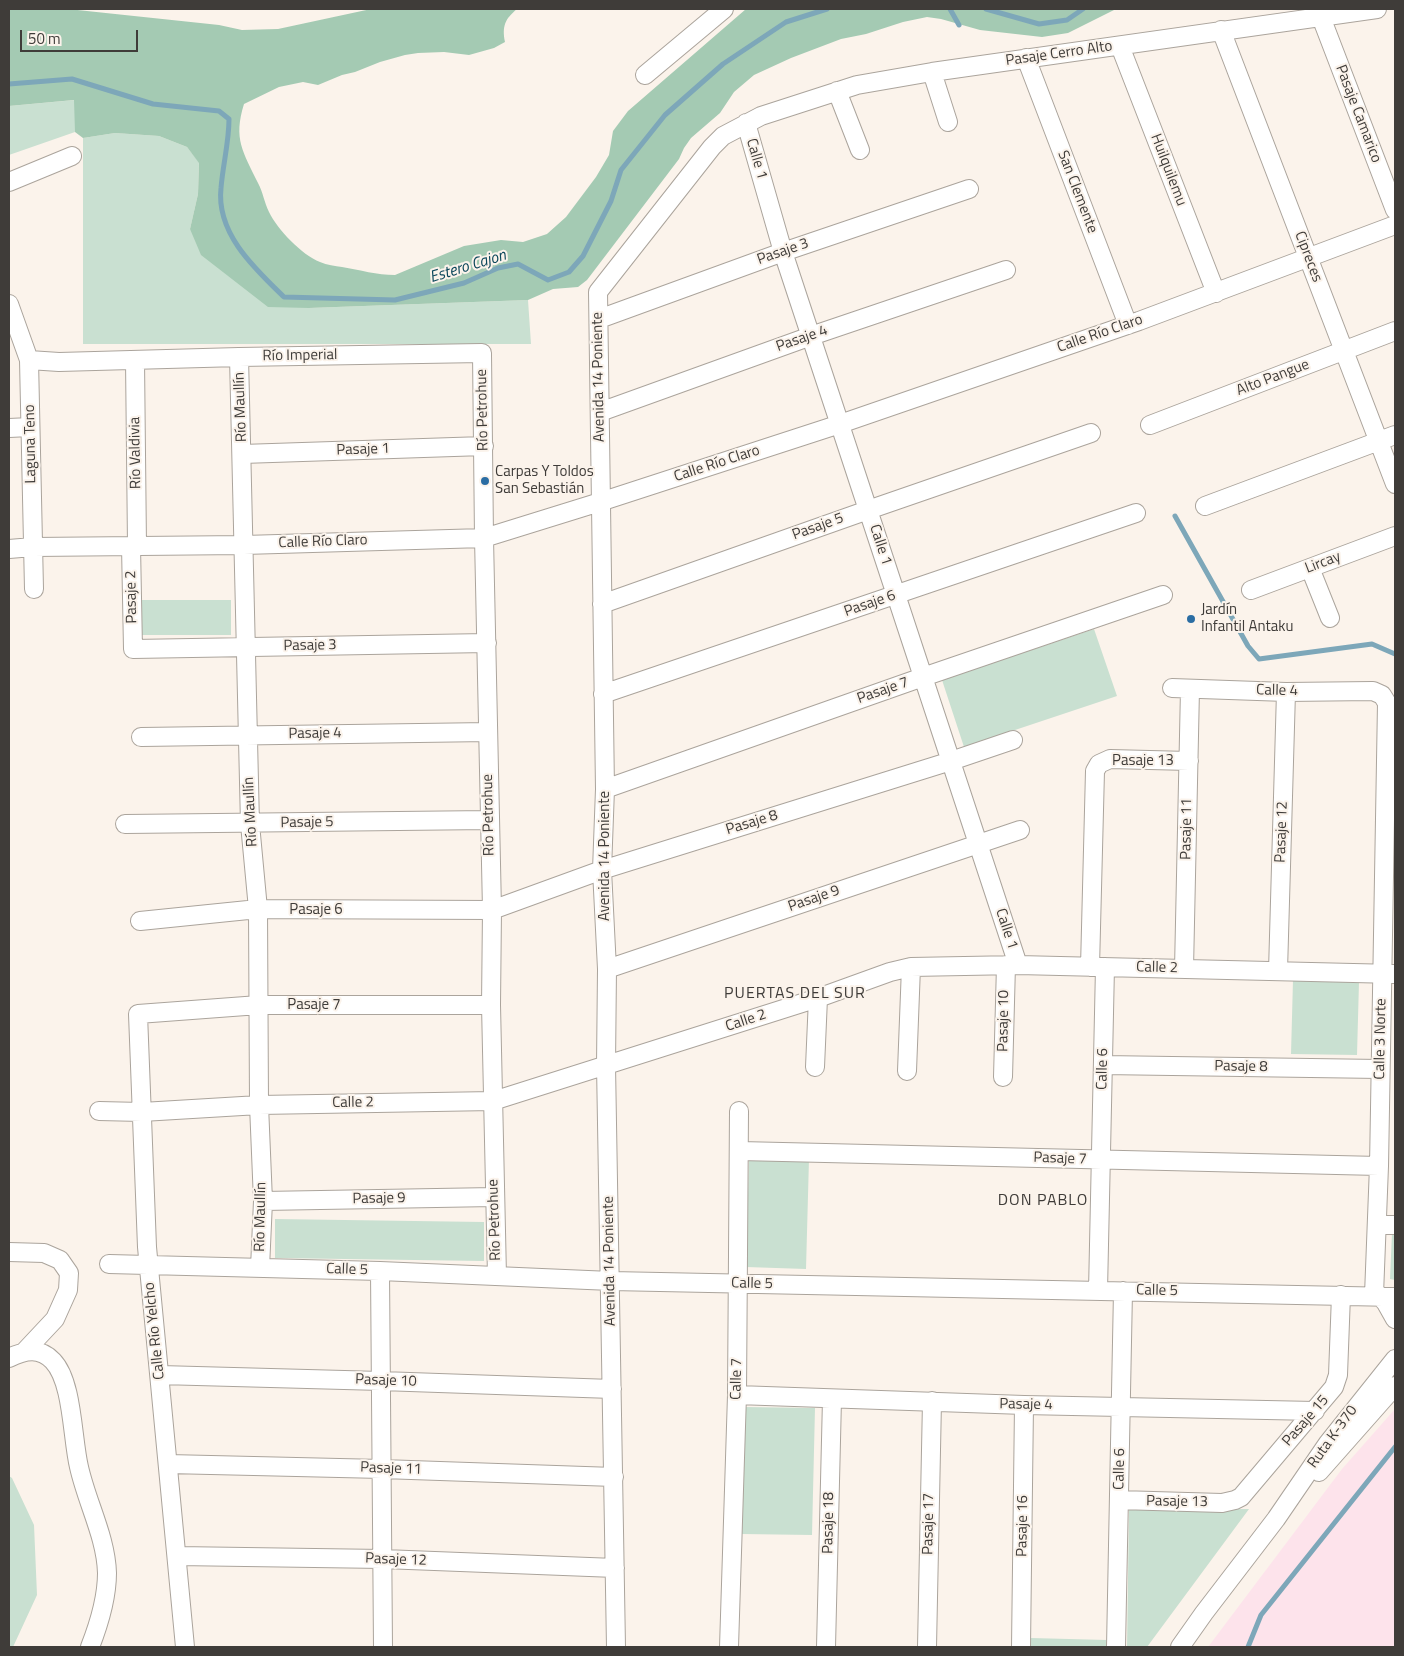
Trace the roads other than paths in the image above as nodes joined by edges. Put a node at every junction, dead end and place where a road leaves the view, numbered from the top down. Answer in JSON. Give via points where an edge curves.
{"nodes":[{"id":1,"x":724,"y":9,"type":"edge"},
{"id":2,"x":1377,"y":9,"type":"edge"},
{"id":3,"x":1321,"y":17,"type":"junction"},
{"id":4,"x":1221,"y":30,"type":"junction"},
{"id":5,"x":1120,"y":46,"type":"junction"},
{"id":6,"x":1026,"y":58,"type":"junction"},
{"id":7,"x":932,"y":72,"type":"junction"},
{"id":8,"x":645,"y":75,"type":"dead end"},
{"id":9,"x":837,"y":91,"type":"junction"},
{"id":10,"x":948,"y":122,"type":"dead end"},
{"id":11,"x":746,"y":123,"type":"junction"},
{"id":12,"x":860,"y":150,"type":"dead end"},
{"id":13,"x":72,"y":156,"type":"dead end"},
{"id":14,"x":9,"y":182,"type":"edge"},
{"id":15,"x":969,"y":189,"type":"dead end"},
{"id":16,"x":1395,"y":210,"type":"edge"},
{"id":17,"x":1395,"y":225,"type":"edge"},
{"id":18,"x":783,"y":252,"type":"junction"},
{"id":19,"x":1308,"y":258,"type":"junction"},
{"id":20,"x":1006,"y":270,"type":"dead end"},
{"id":21,"x":1216,"y":293,"type":"junction"},
{"id":22,"x":9,"y":308,"type":"edge"},
{"id":23,"x":598,"y":319,"type":"junction"},
{"id":24,"x":1128,"y":325,"type":"junction"},
{"id":25,"x":1395,"y":331,"type":"edge"},
{"id":26,"x":811,"y":336,"type":"junction"},
{"id":27,"x":1344,"y":351,"type":"junction"},
{"id":28,"x":482,"y":353,"type":"joint"},
{"id":29,"x":240,"y":357,"type":"junction"},
{"id":30,"x":29,"y":360,"type":"junction"},
{"id":31,"x":135,"y":360,"type":"junction"},
{"id":32,"x":600,"y":412,"type":"junction"},
{"id":33,"x":840,"y":424,"type":"junction"},
{"id":34,"x":1150,"y":425,"type":"dead end"},
{"id":35,"x":30,"y":427,"type":"junction"},
{"id":36,"x":9,"y":428,"type":"edge"},
{"id":37,"x":1091,"y":434,"type":"dead end"},
{"id":38,"x":1395,"y":435,"type":"edge"},
{"id":39,"x":1379,"y":441,"type":"junction"},
{"id":40,"x":484,"y":446,"type":"junction"},
{"id":41,"x":242,"y":454,"type":"junction"},
{"id":42,"x":1395,"y":484,"type":"edge"},
{"id":43,"x":600,"y":502,"type":"junction"},
{"id":44,"x":1205,"y":506,"type":"dead end"},
{"id":45,"x":868,"y":510,"type":"junction"},
{"id":46,"x":1136,"y":513,"type":"dead end"},
{"id":47,"x":1395,"y":536,"type":"edge"},
{"id":48,"x":484,"y":538,"type":"junction"},
{"id":49,"x":244,"y":545,"type":"junction"},
{"id":50,"x":134,"y":546,"type":"junction"},
{"id":51,"x":33,"y":547,"type":"junction"},
{"id":52,"x":9,"y":549,"type":"edge"},
{"id":53,"x":1310,"y":568,"type":"junction"},
{"id":54,"x":34,"y":588,"type":"dead end"},
{"id":55,"x":1252,"y":590,"type":"dead end"},
{"id":56,"x":896,"y":595,"type":"junction"},
{"id":57,"x":1163,"y":595,"type":"dead end"},
{"id":58,"x":602,"y":604,"type":"junction"},
{"id":59,"x":1330,"y":618,"type":"dead end"},
{"id":60,"x":487,"y":643,"type":"junction"},
{"id":61,"x":246,"y":647,"type":"junction"},
{"id":62,"x":133,"y":649,"type":"joint"},
{"id":63,"x":923,"y":677,"type":"junction"},
{"id":64,"x":1172,"y":688,"type":"dead end"},
{"id":65,"x":1190,"y":689,"type":"junction"},
{"id":66,"x":1286,"y":692,"type":"junction"},
{"id":67,"x":603,"y":694,"type":"junction"},
{"id":68,"x":1382,"y":695,"type":"joint"},
{"id":69,"x":488,"y":732,"type":"junction"},
{"id":70,"x":248,"y":735,"type":"junction"},
{"id":71,"x":141,"y":737,"type":"dead end"},
{"id":72,"x":1013,"y":740,"type":"dead end"},
{"id":73,"x":1189,"y":761,"type":"junction"},
{"id":74,"x":951,"y":762,"type":"junction"},
{"id":75,"x":1099,"y":764,"type":"joint"},
{"id":76,"x":605,"y":789,"type":"junction"},
{"id":77,"x":489,"y":820,"type":"junction"},
{"id":78,"x":125,"y":824,"type":"dead end"},
{"id":79,"x":250,"y":824,"type":"junction"},
{"id":80,"x":1020,"y":830,"type":"dead end"},
{"id":81,"x":978,"y":844,"type":"junction"},
{"id":82,"x":602,"y":870,"type":"junction"},
{"id":83,"x":258,"y":909,"type":"junction"},
{"id":84,"x":492,"y":910,"type":"junction"},
{"id":85,"x":140,"y":921,"type":"dead end"},
{"id":86,"x":1012,"y":965,"type":"junction"},
{"id":87,"x":911,"y":967,"type":"junction"},
{"id":88,"x":1098,"y":967,"type":"junction"},
{"id":89,"x":607,"y":969,"type":"junction"},
{"id":90,"x":1184,"y":969,"type":"junction"},
{"id":91,"x":1278,"y":971,"type":"junction"},
{"id":92,"x":1389,"y":974,"type":"edge"},
{"id":93,"x":818,"y":998,"type":"junction"},
{"id":94,"x":259,"y":1005,"type":"junction"},
{"id":95,"x":491,"y":1005,"type":"junction"},
{"id":96,"x":138,"y":1014,"type":"joint"},
{"id":97,"x":606,"y":1065,"type":"junction"},
{"id":98,"x":1103,"y":1065,"type":"junction"},
{"id":99,"x":815,"y":1067,"type":"dead end"},
{"id":100,"x":1380,"y":1069,"type":"junction"},
{"id":101,"x":908,"y":1071,"type":"dead end"},
{"id":102,"x":1003,"y":1077,"type":"dead end"},
{"id":103,"x":493,"y":1101,"type":"junction"},
{"id":104,"x":260,"y":1105,"type":"junction"},
{"id":105,"x":740,"y":1110,"type":"dead end"},
{"id":106,"x":99,"y":1111,"type":"dead end"},
{"id":107,"x":142,"y":1112,"type":"junction"},
{"id":108,"x":740,"y":1151,"type":"junction"},
{"id":109,"x":1101,"y":1160,"type":"junction"},
{"id":110,"x":1379,"y":1166,"type":"junction"},
{"id":111,"x":494,"y":1197,"type":"junction"},
{"id":112,"x":263,"y":1201,"type":"junction"},
{"id":113,"x":1377,"y":1225,"type":"junction"},
{"id":114,"x":1395,"y":1225,"type":"edge"},
{"id":115,"x":9,"y":1252,"type":"edge"},
{"id":116,"x":109,"y":1264,"type":"dead end"},
{"id":117,"x":148,"y":1265,"type":"junction"},
{"id":118,"x":260,"y":1268,"type":"junction"},
{"id":119,"x":380,"y":1271,"type":"junction"},
{"id":120,"x":497,"y":1276,"type":"junction"},
{"id":121,"x":611,"y":1280,"type":"junction"},
{"id":122,"x":738,"y":1283,"type":"junction"},
{"id":123,"x":1098,"y":1291,"type":"junction"},
{"id":124,"x":1123,"y":1291,"type":"junction"},
{"id":125,"x":1340,"y":1295,"type":"junction"},
{"id":126,"x":1383,"y":1296,"type":"edge"},
{"id":127,"x":1395,"y":1319,"type":"edge"},
{"id":128,"x":25,"y":1351,"type":"junction"},
{"id":129,"x":9,"y":1358,"type":"edge"},
{"id":130,"x":1395,"y":1359,"type":"edge"},
{"id":131,"x":160,"y":1376,"type":"junction"},
{"id":132,"x":381,"y":1381,"type":"junction"},
{"id":133,"x":1395,"y":1386,"type":"edge"},
{"id":134,"x":612,"y":1389,"type":"junction"},
{"id":135,"x":737,"y":1395,"type":"junction"},
{"id":136,"x":832,"y":1399,"type":"junction"},
{"id":137,"x":932,"y":1402,"type":"junction"},
{"id":138,"x":1024,"y":1405,"type":"junction"},
{"id":139,"x":1121,"y":1406,"type":"junction"},
{"id":140,"x":1315,"y":1410,"type":"junction"},
{"id":141,"x":168,"y":1464,"type":"junction"},
{"id":142,"x":382,"y":1469,"type":"junction"},
{"id":143,"x":614,"y":1477,"type":"junction"},
{"id":144,"x":1119,"y":1500,"type":"junction"},
{"id":145,"x":1234,"y":1500,"type":"joint"},
{"id":146,"x":1276,"y":1519,"type":"junction"},
{"id":147,"x":177,"y":1556,"type":"junction"},
{"id":148,"x":382,"y":1559,"type":"junction"},
{"id":149,"x":615,"y":1568,"type":"junction"},
{"id":150,"x":90,"y":1647,"type":"edge"},
{"id":151,"x":185,"y":1647,"type":"edge"},
{"id":152,"x":383,"y":1647,"type":"edge"},
{"id":153,"x":616,"y":1647,"type":"edge"},
{"id":154,"x":729,"y":1647,"type":"edge"},
{"id":155,"x":826,"y":1647,"type":"edge"},
{"id":156,"x":927,"y":1647,"type":"edge"},
{"id":157,"x":1021,"y":1647,"type":"edge"},
{"id":158,"x":1116,"y":1647,"type":"edge"},
{"id":159,"x":1180,"y":1647,"type":"edge"}],
"edges":[{"from":1,"to":8,"type":"street"},
{"from":2,"to":3,"type":"street","name":"Pasaje Cerro Alto"},
{"from":3,"to":4,"type":"street","name":"Pasaje Cerro Alto"},
{"from":3,"to":16,"type":"street","name":"Pasaje Camarico"},
{"from":4,"to":5,"type":"street","name":"Pasaje Cerro Alto"},
{"from":4,"to":19,"type":"street","name":"Cipreces"},
{"from":5,"to":6,"type":"street","name":"Pasaje Cerro Alto"},
{"from":5,"to":21,"type":"street","name":"Huilquilemu"},
{"from":6,"to":7,"type":"street","name":"Pasaje Cerro Alto"},
{"from":6,"to":24,"type":"street","name":"San Clemente"},
{"from":7,"to":9,"type":"street","name":"Pasaje Cerro Alto"},
{"from":7,"to":10,"type":"street"},
{"from":9,"to":11,"type":"street","name":"Pasaje Cerro Alto"},
{"from":9,"to":12,"type":"street"},
{"from":11,"to":18,"type":"street","name":"Calle 1"},
{"from":11,"to":23,"type":"street","name":"Avenida 14 Poniente","via":[[723,136],[712,147],[598,292]]},
{"from":13,"to":14,"type":"street"},
{"from":15,"to":18,"type":"street","name":"Pasaje 3"},
{"from":17,"to":19,"type":"street","name":"Calle Río Claro"},
{"from":18,"to":23,"type":"street","name":"Pasaje 3"},
{"from":18,"to":26,"type":"street","name":"Calle 1"},
{"from":19,"to":21,"type":"street","name":"Calle Río Claro"},
{"from":19,"to":27,"type":"street","name":"Cipreces"},
{"from":20,"to":26,"type":"street","name":"Pasaje 4"},
{"from":21,"to":24,"type":"street","name":"Calle Río Claro"},
{"from":22,"to":30,"type":"street","name":"Laguna Teno"},
{"from":23,"to":32,"type":"street","name":"Avenida 14 Poniente"},
{"from":24,"to":33,"type":"street","name":"Calle Río Claro"},
{"from":25,"to":27,"type":"street","name":"Alto Pangue"},
{"from":26,"to":32,"type":"street","name":"Pasaje 4"},
{"from":26,"to":33,"type":"street","name":"Calle 1"},
{"from":27,"to":34,"type":"street","name":"Alto Pangue"},
{"from":27,"to":39,"type":"street","name":"Cipreces"},
{"from":28,"to":29,"type":"street","name":"Río Imperial"},
{"from":28,"to":40,"type":"street","name":"Río Petrohue"},
{"from":29,"to":31,"type":"street","name":"Río Imperial"},
{"from":29,"to":41,"type":"street","name":"Río Maullín"},
{"from":30,"to":31,"type":"street","name":"Río Imperial"},
{"from":30,"to":35,"type":"street","name":"Laguna Teno"},
{"from":31,"to":50,"type":"street","name":"Río Valdivia"},
{"from":32,"to":43,"type":"street","name":"Avenida 14 Poniente"},
{"from":33,"to":43,"type":"street","name":"Calle Río Claro"},
{"from":33,"to":45,"type":"street","name":"Calle 1"},
{"from":35,"to":36,"type":"street"},
{"from":35,"to":51,"type":"street","name":"Laguna Teno"},
{"from":37,"to":45,"type":"street","name":"Pasaje 5"},
{"from":38,"to":39,"type":"street"},
{"from":39,"to":42,"type":"street","name":"Cipreces"},
{"from":39,"to":44,"type":"street"},
{"from":40,"to":41,"type":"street","name":"Pasaje 1"},
{"from":40,"to":48,"type":"street","name":"Río Petrohue"},
{"from":41,"to":49,"type":"street","name":"Río Maullín"},
{"from":43,"to":48,"type":"street","name":"Calle Río Claro"},
{"from":43,"to":58,"type":"street","name":"Avenida 14 Poniente"},
{"from":45,"to":56,"type":"street","name":"Calle 1"},
{"from":45,"to":58,"type":"street","name":"Pasaje 5"},
{"from":46,"to":56,"type":"street","name":"Pasaje 6"},
{"from":47,"to":53,"type":"street","name":"Lircay"},
{"from":48,"to":49,"type":"street","name":"Calle Río Claro"},
{"from":48,"to":60,"type":"street","name":"Río Petrohue"},
{"from":49,"to":50,"type":"street","name":"Calle Río Claro"},
{"from":49,"to":61,"type":"street","name":"Río Maullín"},
{"from":50,"to":51,"type":"street","name":"Calle Río Claro"},
{"from":50,"to":62,"type":"street","name":"Pasaje 2"},
{"from":51,"to":52,"type":"street","name":"Calle Río Claro"},
{"from":51,"to":54,"type":"street","name":"Laguna Teno"},
{"from":53,"to":55,"type":"street","name":"Lircay"},
{"from":53,"to":59,"type":"street"},
{"from":56,"to":63,"type":"street","name":"Calle 1"},
{"from":56,"to":67,"type":"street","name":"Pasaje 6"},
{"from":57,"to":63,"type":"street","name":"Pasaje 7"},
{"from":58,"to":67,"type":"street","name":"Avenida 14 Poniente"},
{"from":60,"to":61,"type":"street","name":"Pasaje 3"},
{"from":60,"to":69,"type":"street","name":"Río Petrohue"},
{"from":61,"to":62,"type":"street","name":"Pasaje 3"},
{"from":61,"to":70,"type":"street","name":"Río Maullín"},
{"from":63,"to":74,"type":"street","name":"Calle 1"},
{"from":63,"to":76,"type":"street","name":"Pasaje 7"},
{"from":64,"to":65,"type":"street","name":"Calle 4"},
{"from":65,"to":66,"type":"street","name":"Calle 4"},
{"from":65,"to":73,"type":"street","name":"Pasaje 11"},
{"from":66,"to":68,"type":"street","name":"Calle 4","via":[[1369,690]]},
{"from":66,"to":91,"type":"street","name":"Pasaje 12"},
{"from":67,"to":76,"type":"street","name":"Avenida 14 Poniente"},
{"from":68,"to":92,"type":"street","name":"Calle 3 Norte","via":[[1388,708]]},
{"from":69,"to":70,"type":"street","name":"Pasaje 4"},
{"from":69,"to":77,"type":"street","name":"Río Petrohue"},
{"from":70,"to":71,"type":"street","name":"Pasaje 4"},
{"from":70,"to":79,"type":"street","name":"Río Maullín"},
{"from":72,"to":74,"type":"street","name":"Pasaje 8"},
{"from":73,"to":75,"type":"street","name":"Pasaje 13","via":[[1110,759]]},
{"from":73,"to":90,"type":"street","name":"Pasaje 11"},
{"from":74,"to":81,"type":"street","name":"Calle 1"},
{"from":74,"to":82,"type":"street","name":"Pasaje 8"},
{"from":75,"to":88,"type":"street","name":"Calle 6","via":[[1094,776]]},
{"from":76,"to":82,"type":"street","name":"Avenida 14 Poniente"},
{"from":77,"to":79,"type":"street","name":"Pasaje 5"},
{"from":77,"to":84,"type":"street","name":"Río Petrohue"},
{"from":78,"to":79,"type":"street","name":"Pasaje 5"},
{"from":79,"to":83,"type":"street","name":"Río Maullín"},
{"from":80,"to":81,"type":"street","name":"Pasaje 9"},
{"from":81,"to":86,"type":"street","name":"Calle 1"},
{"from":81,"to":89,"type":"street","name":"Pasaje 9"},
{"from":82,"to":84,"type":"street","name":"Pasaje 8"},
{"from":82,"to":89,"type":"street","name":"Avenida 14 Poniente"},
{"from":83,"to":84,"type":"street","name":"Pasaje 6"},
{"from":83,"to":85,"type":"street","name":"Pasaje 6"},
{"from":83,"to":94,"type":"street","name":"Río Maullín"},
{"from":84,"to":95,"type":"street","name":"Río Petrohue"},
{"from":86,"to":87,"type":"street","name":"Calle 2"},
{"from":86,"to":88,"type":"street","name":"Calle 2"},
{"from":86,"to":102,"type":"street","name":"Pasaje 10"},
{"from":87,"to":93,"type":"street","name":"Calle 2"},
{"from":87,"to":101,"type":"street"},
{"from":88,"to":90,"type":"street","name":"Calle 2"},
{"from":88,"to":98,"type":"street","name":"Calle 6"},
{"from":89,"to":97,"type":"street","name":"Avenida 14 Poniente"},
{"from":90,"to":91,"type":"street","name":"Calle 2"},
{"from":91,"to":92,"type":"street","name":"Calle 2"},
{"from":92,"to":100,"type":"street","name":"Calle 3 Norte"},
{"from":93,"to":97,"type":"street","name":"Calle 2"},
{"from":93,"to":99,"type":"street"},
{"from":94,"to":95,"type":"street","name":"Pasaje 7"},
{"from":94,"to":96,"type":"street","name":"Pasaje 7"},
{"from":94,"to":104,"type":"street","name":"Río Maullín"},
{"from":95,"to":103,"type":"street","name":"Río Petrohue"},
{"from":96,"to":107,"type":"street","name":"Calle Río Yelcho"},
{"from":97,"to":103,"type":"street","name":"Calle 2"},
{"from":97,"to":121,"type":"street","name":"Avenida 14 Poniente"},
{"from":98,"to":100,"type":"street","name":"Pasaje 8"},
{"from":98,"to":109,"type":"street","name":"Calle 6"},
{"from":100,"to":110,"type":"street","name":"Calle 3 Norte"},
{"from":103,"to":104,"type":"street","name":"Calle 2"},
{"from":103,"to":111,"type":"street","name":"Río Petrohue"},
{"from":104,"to":107,"type":"street","name":"Calle 2"},
{"from":104,"to":112,"type":"street","name":"Río Maullín"},
{"from":105,"to":108,"type":"street","name":"Calle 7"},
{"from":106,"to":107,"type":"street","name":"Calle 2"},
{"from":107,"to":117,"type":"street","name":"Calle Río Yelcho"},
{"from":108,"to":109,"type":"street","name":"Pasaje 7"},
{"from":108,"to":122,"type":"street","name":"Calle 7"},
{"from":109,"to":110,"type":"street","name":"Pasaje 7"},
{"from":109,"to":123,"type":"street","name":"Calle 6"},
{"from":110,"to":113,"type":"street","name":"Calle 3 Norte"},
{"from":111,"to":112,"type":"street","name":"Pasaje 9"},
{"from":111,"to":120,"type":"street","name":"Río Petrohue"},
{"from":112,"to":118,"type":"street","name":"Río Maullín"},
{"from":113,"to":114,"type":"street"},
{"from":113,"to":126,"type":"street","name":"Calle 3 Norte"},
{"from":115,"to":128,"type":"street","via":[[44,1253],[60,1260],[69,1274],[68,1290],[54,1319]]},
{"from":116,"to":117,"type":"street","name":"Calle 5"},
{"from":117,"to":118,"type":"street","name":"Calle 5"},
{"from":117,"to":131,"type":"street","name":"Calle Río Yelcho"},
{"from":118,"to":119,"type":"street","name":"Calle 5"},
{"from":119,"to":120,"type":"street","name":"Calle 5"},
{"from":119,"to":132,"type":"street"},
{"from":120,"to":121,"type":"street","name":"Calle 5"},
{"from":121,"to":122,"type":"street","name":"Calle 5"},
{"from":121,"to":134,"type":"street","name":"Avenida 14 Poniente"},
{"from":122,"to":123,"type":"street","name":"Calle 5"},
{"from":122,"to":135,"type":"street","name":"Calle 7"},
{"from":123,"to":124,"type":"street","name":"Calle 5"},
{"from":124,"to":125,"type":"street","name":"Calle 5"},
{"from":124,"to":139,"type":"street","name":"Calle 6"},
{"from":125,"to":126,"type":"street","name":"Calle 5"},
{"from":125,"to":140,"type":"street","name":"Pasaje 15","via":[[1338,1375],[1330,1392]]},
{"from":126,"to":127,"type":"street"},
{"from":128,"to":129,"type":"street"},
{"from":128,"to":150,"type":"street","via":[[46,1355],[60,1370],[66,1383],[79,1467],[106,1554],[105,1600]]},
{"from":130,"to":146,"type":"street","name":"Ruta K-370","via":[[1328,1443]]},
{"from":131,"to":132,"type":"street","name":"Pasaje 10"},
{"from":131,"to":141,"type":"street","name":"Calle Río Yelcho"},
{"from":132,"to":134,"type":"street","name":"Pasaje 10"},
{"from":132,"to":142,"type":"street"},
{"from":133,"to":146,"type":"street","name":"Ruta K-370"},
{"from":134,"to":143,"type":"street","name":"Avenida 14 Poniente"},
{"from":135,"to":136,"type":"street","name":"Pasaje 4"},
{"from":135,"to":154,"type":"street","name":"Calle 7"},
{"from":136,"to":137,"type":"street","name":"Pasaje 4"},
{"from":136,"to":155,"type":"street","name":"Pasaje 18"},
{"from":137,"to":138,"type":"street","name":"Pasaje 4"},
{"from":137,"to":156,"type":"street","name":"Pasaje 17"},
{"from":138,"to":139,"type":"street","name":"Pasaje 4"},
{"from":138,"to":157,"type":"street","name":"Pasaje 16"},
{"from":139,"to":140,"type":"street","name":"Pasaje 4"},
{"from":139,"to":144,"type":"street","name":"Calle 6"},
{"from":140,"to":145,"type":"street","name":"Pasaje 15","via":[[1246,1491]]},
{"from":141,"to":142,"type":"street","name":"Pasaje 11"},
{"from":141,"to":147,"type":"street","name":"Calle Río Yelcho"},
{"from":142,"to":143,"type":"street","name":"Pasaje 11"},
{"from":142,"to":148,"type":"street"},
{"from":143,"to":149,"type":"street","name":"Avenida 14 Poniente"},
{"from":144,"to":145,"type":"street","name":"Pasaje 13","via":[[1222,1503]]},
{"from":144,"to":158,"type":"street","name":"Calle 6"},
{"from":146,"to":159,"type":"street","name":"Ruta K-370"},
{"from":147,"to":148,"type":"street","name":"Pasaje 12"},
{"from":147,"to":151,"type":"street","name":"Calle Río Yelcho"},
{"from":148,"to":149,"type":"street","name":"Pasaje 12"},
{"from":148,"to":152,"type":"street"},
{"from":149,"to":153,"type":"street","name":"Avenida 14 Poniente"}]}
